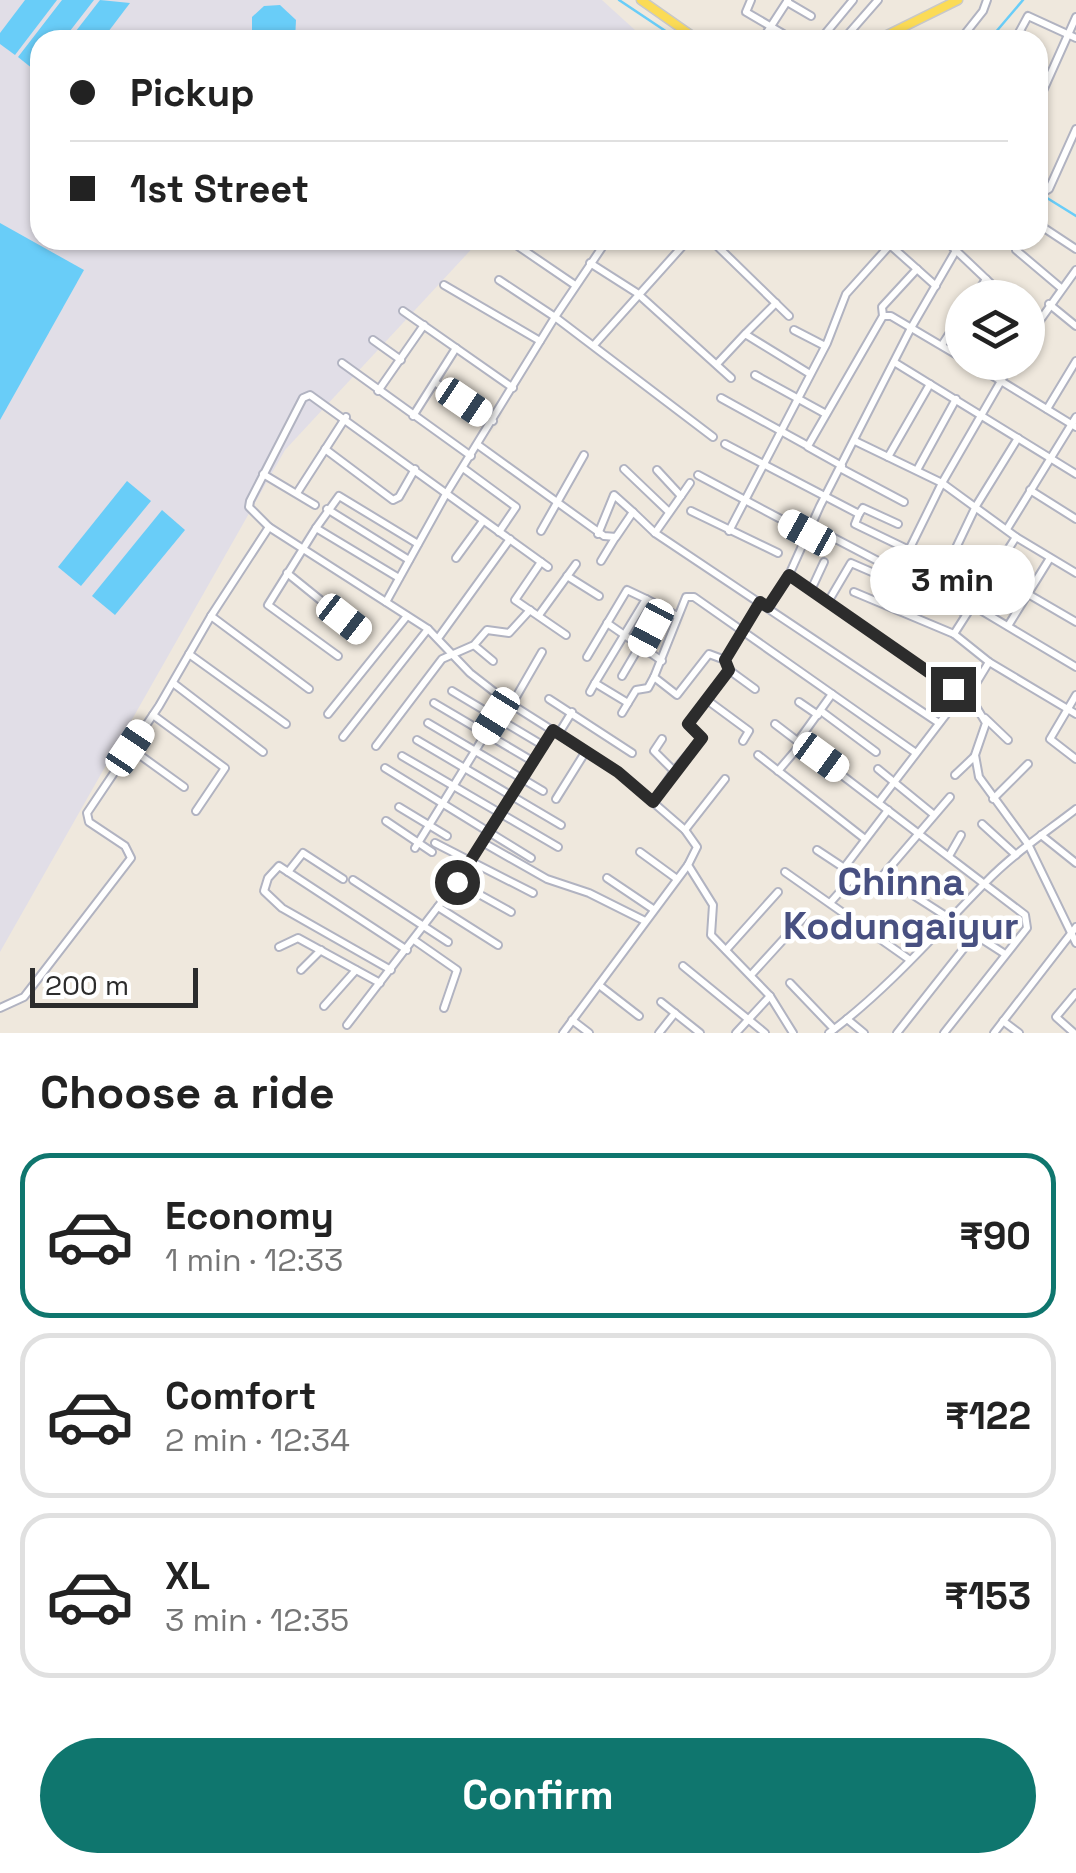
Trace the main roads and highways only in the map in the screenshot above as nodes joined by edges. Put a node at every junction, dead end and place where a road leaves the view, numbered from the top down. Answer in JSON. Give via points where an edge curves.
{"nodes":[{"id":1,"x":641,"y":0,"type":"edge"},
{"id":2,"x":958,"y":0,"type":"edge"},
{"id":3,"x":942,"y":3,"type":"edge"},
{"id":4,"x":684,"y":30,"type":"edge"},
{"id":5,"x":895,"y":30,"type":"edge"}],
"edges":[{"from":1,"to":4,"type":"main road"},
{"from":2,"to":3,"type":"main road"},
{"from":3,"to":5,"type":"main road"}]}
